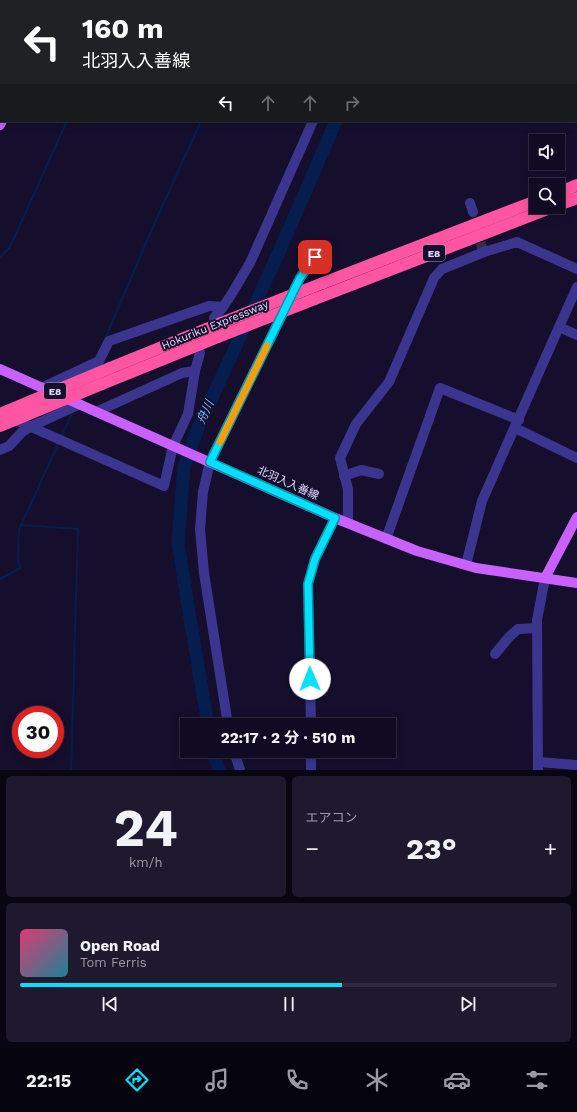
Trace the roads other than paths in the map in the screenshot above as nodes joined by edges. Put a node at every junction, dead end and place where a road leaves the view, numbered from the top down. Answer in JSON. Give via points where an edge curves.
{"nodes":[{"id":1,"x":313,"y":122,"type":"edge"},
{"id":2,"x":577,"y":185,"type":"edge"},
{"id":3,"x":565,"y":189,"type":"edge"},
{"id":4,"x":577,"y":198,"type":"edge"},
{"id":5,"x":565,"y":202,"type":"edge"},
{"id":6,"x":529,"y":204,"type":"edge"},
{"id":7,"x":536,"y":214,"type":"edge"},
{"id":8,"x":315,"y":257,"type":"dead end"},
{"id":9,"x":577,"y":269,"type":"edge"},
{"id":10,"x":577,"y":287,"type":"edge"},
{"id":11,"x":223,"y":307,"type":"junction"},
{"id":12,"x":217,"y":321,"type":"junction"},
{"id":13,"x":559,"y":327,"type":"junction"},
{"id":14,"x":577,"y":335,"type":"edge"},
{"id":15,"x":200,"y":353,"type":"dead end"},
{"id":16,"x":0,"y":369,"type":"edge"},
{"id":17,"x":195,"y":371,"type":"junction"},
{"id":18,"x":41,"y":388,"type":"junction"},
{"id":19,"x":80,"y":404,"type":"junction"},
{"id":20,"x":96,"y":412,"type":"junction"},
{"id":21,"x":0,"y":413,"type":"edge"},
{"id":22,"x":517,"y":424,"type":"junction"},
{"id":23,"x":0,"y":426,"type":"edge"},
{"id":24,"x":30,"y":427,"type":"junction"},
{"id":25,"x":175,"y":446,"type":"junction"},
{"id":26,"x":0,"y":450,"type":"edge"},
{"id":27,"x":577,"y":458,"type":"edge"},
{"id":28,"x":210,"y":462,"type":"junction"},
{"id":29,"x":380,"y":474,"type":"dead end"},
{"id":30,"x":344,"y":476,"type":"junction"},
{"id":31,"x":577,"y":517,"type":"edge"},
{"id":32,"x":335,"y":518,"type":"junction"},
{"id":33,"x":348,"y":523,"type":"junction"},
{"id":34,"x":386,"y":539,"type":"junction"},
{"id":35,"x":466,"y":565,"type":"junction"},
{"id":36,"x":545,"y":578,"type":"junction"},
{"id":37,"x":577,"y":583,"type":"edge"},
{"id":38,"x":537,"y":628,"type":"junction"},
{"id":39,"x":495,"y":654,"type":"dead end"},
{"id":40,"x":227,"y":718,"type":"edge"},
{"id":41,"x":311,"y":718,"type":"edge"},
{"id":42,"x":236,"y":758,"type":"edge"},
{"id":43,"x":311,"y":758,"type":"edge"},
{"id":44,"x":577,"y":765,"type":"edge"},
{"id":45,"x":538,"y":766,"type":"edge"},
{"id":46,"x":240,"y":770,"type":"edge"},
{"id":47,"x":312,"y":770,"type":"edge"}],
"edges":[{"from":1,"to":11,"type":"street","via":[[250,263]]},
{"from":2,"to":3,"type":"highway"},
{"from":4,"to":5,"type":"highway"},
{"from":6,"to":12,"type":"highway","name":"Hokuriku Expressway","number":"E8","bridge":true},
{"from":7,"to":23,"type":"highway","name":"Hokuriku Expressway","number":"E8","bridge":true,"via":[[218,337]]},
{"from":8,"to":28,"type":"street","via":[[300,278]]},
{"from":9,"to":30,"type":"street","via":[[517,242],[483,250],[442,269],[434,278],[389,382],[356,424],[340,458]]},
{"from":10,"to":13,"type":"street"},
{"from":11,"to":12,"type":"street"},
{"from":11,"to":18,"type":"street","via":[[209,306],[109,341],[99,361]]},
{"from":12,"to":21,"type":"highway","name":"Hokuriku Expressway","number":"E8","bridge":true},
{"from":13,"to":14,"type":"street"},
{"from":13,"to":22,"type":"street"},
{"from":15,"to":17,"type":"street"},
{"from":16,"to":18,"type":"main road","name":"北羽入入善線"},
{"from":17,"to":20,"type":"street","via":[[182,373]]},
{"from":17,"to":25,"type":"street","via":[[188,414]]},
{"from":18,"to":19,"type":"main road","name":"北羽入入善線"},
{"from":19,"to":20,"type":"main road","name":"北羽入入善線"},
{"from":19,"to":24,"type":"street"},
{"from":20,"to":25,"type":"main road","name":"北羽入入善線"},
{"from":21,"to":24,"type":"street"},
{"from":22,"to":27,"type":"street"},
{"from":22,"to":34,"type":"street","via":[[440,388]]},
{"from":22,"to":35,"type":"street","via":[[482,501]]},
{"from":24,"to":25,"type":"street","via":[[164,486]]},
{"from":24,"to":26,"type":"street","via":[[9,446]]},
{"from":25,"to":28,"type":"main road","name":"北羽入入善線"},
{"from":28,"to":32,"type":"main road","name":"北羽入入善線"},
{"from":28,"to":40,"type":"street","via":[[203,492],[200,529],[204,573]]},
{"from":29,"to":30,"type":"street","via":[[361,470]]},
{"from":30,"to":33,"type":"street","via":[[348,489]]},
{"from":31,"to":36,"type":"main road"},
{"from":32,"to":33,"type":"main road","name":"北羽入入善線"},
{"from":32,"to":41,"type":"street","via":[[315,559],[308,584]]},
{"from":33,"to":34,"type":"main road","name":"北羽入入善線"},
{"from":34,"to":35,"type":"main road","name":"北羽入入善線"},
{"from":35,"to":36,"type":"main road","name":"北羽入入善線"},
{"from":36,"to":37,"type":"main road","name":"北羽入入善線"},
{"from":36,"to":38,"type":"street"},
{"from":38,"to":39,"type":"street","via":[[518,629]]},
{"from":38,"to":45,"type":"street"},
{"from":42,"to":46,"type":"street"},
{"from":43,"to":47,"type":"street"},
{"from":44,"to":45,"type":"street"}]}
